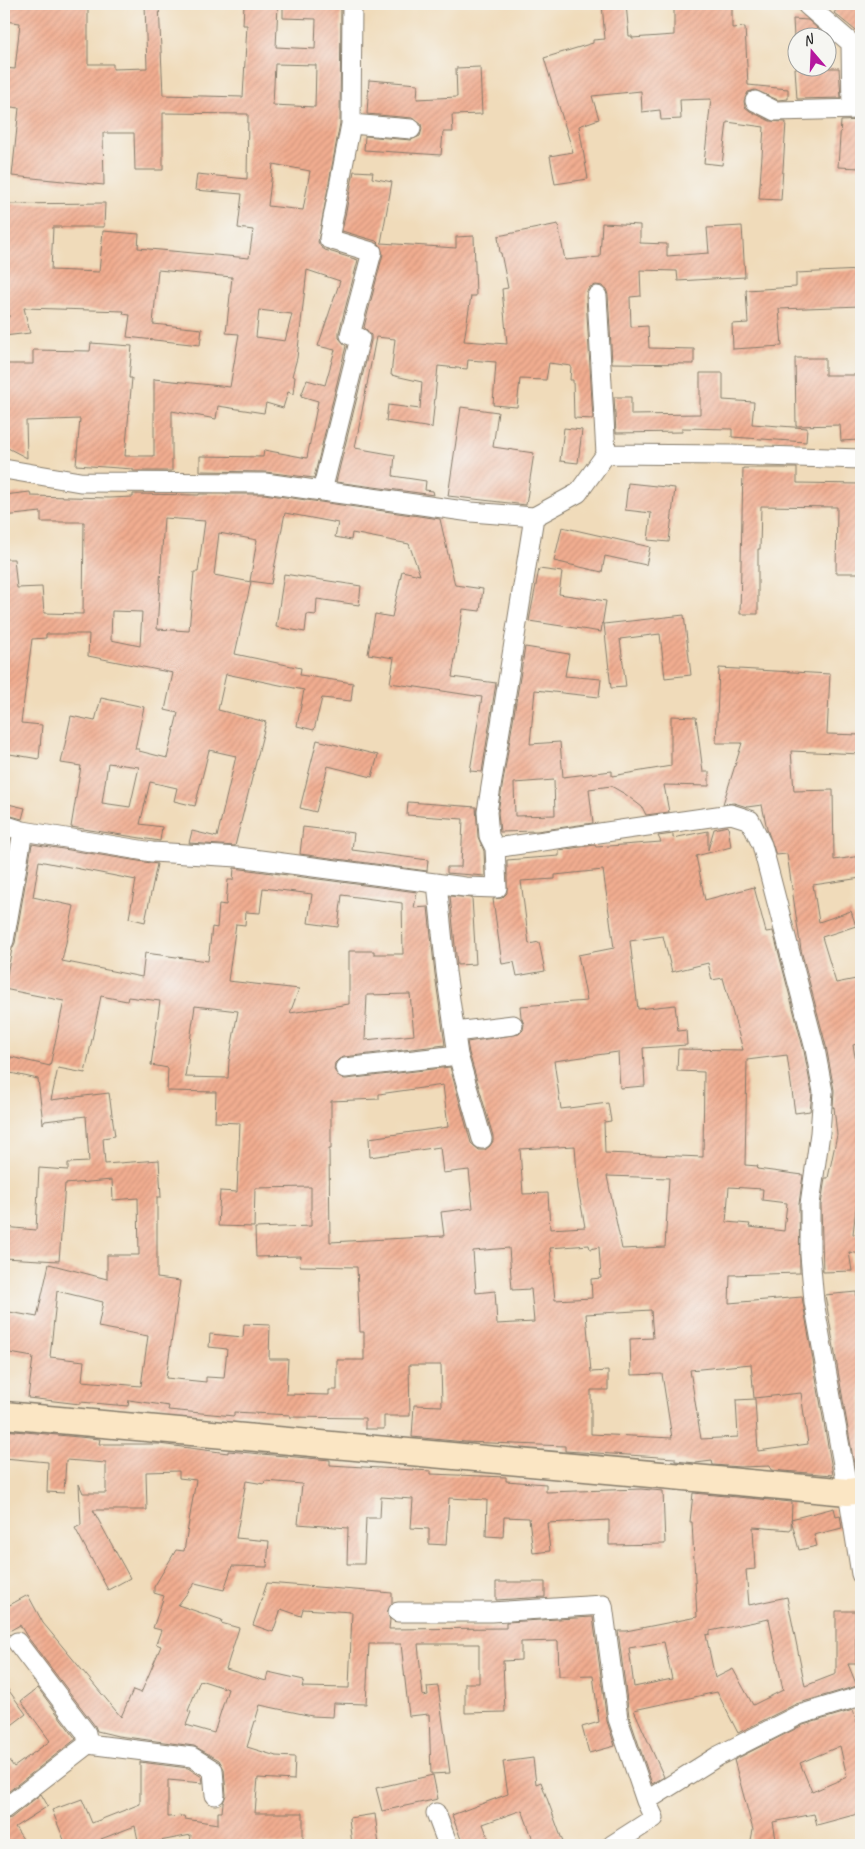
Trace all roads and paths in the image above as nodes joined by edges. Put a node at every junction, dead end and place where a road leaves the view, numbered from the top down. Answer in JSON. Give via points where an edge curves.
{"nodes":[{"id":1,"x":352,"y":4,"type":"edge"},
{"id":2,"x":807,"y":5,"type":"dead end"},
{"id":3,"x":755,"y":101,"type":"dead end"},
{"id":4,"x":856,"y":110,"type":"edge"},
{"id":5,"x":351,"y":124,"type":"junction"},
{"id":6,"x":411,"y":129,"type":"dead end"},
{"id":7,"x":597,"y":296,"type":"dead end"},
{"id":8,"x":606,"y":454,"type":"junction"},
{"id":9,"x":861,"y":459,"type":"edge"},
{"id":10,"x":4,"y":469,"type":"edge"},
{"id":11,"x":322,"y":491,"type":"junction"},
{"id":12,"x":534,"y":517,"type":"junction"},
{"id":13,"x":4,"y":825,"type":"edge"},
{"id":14,"x":23,"y":831,"type":"junction"},
{"id":15,"x":495,"y":848,"type":"junction"},
{"id":16,"x":437,"y":883,"type":"junction"},
{"id":17,"x":4,"y":941,"type":"edge"},
{"id":18,"x":513,"y":1025,"type":"dead end"},
{"id":19,"x":455,"y":1032,"type":"junction"},
{"id":20,"x":458,"y":1055,"type":"junction"},
{"id":21,"x":345,"y":1068,"type":"dead end"},
{"id":22,"x":482,"y":1139,"type":"dead end"},
{"id":23,"x":4,"y":1415,"type":"edge"},
{"id":24,"x":855,"y":1491,"type":"edge"},
{"id":25,"x":861,"y":1574,"type":"edge"},
{"id":26,"x":398,"y":1612,"type":"dead end"},
{"id":27,"x":17,"y":1642,"type":"dead end"},
{"id":28,"x":861,"y":1696,"type":"edge"},
{"id":29,"x":88,"y":1744,"type":"junction"},
{"id":30,"x":215,"y":1796,"type":"dead end"},
{"id":31,"x":646,"y":1801,"type":"junction"},
{"id":32,"x":4,"y":1809,"type":"edge"},
{"id":33,"x":436,"y":1813,"type":"dead end"},
{"id":34,"x":448,"y":1845,"type":"edge"},
{"id":35,"x":612,"y":1845,"type":"edge"}],
"edges":[{"from":1,"to":5,"type":"street"},
{"from":2,"to":4,"type":"street","via":[[851,44]]},
{"from":3,"to":4,"type":"street","via":[[774,111]]},
{"from":5,"to":6,"type":"street"},
{"from":5,"to":11,"type":"street","via":[[329,239],[372,252],[350,335],[360,338]]},
{"from":7,"to":8,"type":"street"},
{"from":8,"to":9,"type":"street"},
{"from":8,"to":12,"type":"street","via":[[578,493]]},
{"from":10,"to":11,"type":"street","via":[[80,482],[266,483]]},
{"from":11,"to":12,"type":"street","via":[[471,512]]},
{"from":12,"to":15,"type":"street","via":[[487,812],[489,836]]},
{"from":13,"to":14,"type":"street"},
{"from":14,"to":16,"type":"street","via":[[152,852],[238,857]]},
{"from":14,"to":17,"type":"street"},
{"from":15,"to":16,"type":"street","via":[[497,888]]},
{"from":15,"to":24,"type":"street","via":[[731,814],[750,820],[762,845],[823,1092],[810,1204],[810,1255],[814,1302]]},
{"from":16,"to":19,"type":"street"},
{"from":18,"to":19,"type":"street"},
{"from":19,"to":20,"type":"street"},
{"from":20,"to":21,"type":"street"},
{"from":20,"to":22,"type":"street"},
{"from":23,"to":24,"type":"street"},
{"from":24,"to":25,"type":"street"},
{"from":26,"to":31,"type":"street","via":[[492,1612],[603,1605],[618,1719]]},
{"from":27,"to":29,"type":"street","via":[[86,1733]]},
{"from":28,"to":31,"type":"street","via":[[799,1714],[718,1756]]},
{"from":29,"to":30,"type":"street","via":[[192,1757],[213,1770]]},
{"from":29,"to":32,"type":"street"},
{"from":31,"to":35,"type":"street","via":[[654,1818]]},
{"from":33,"to":34,"type":"street"}]}
